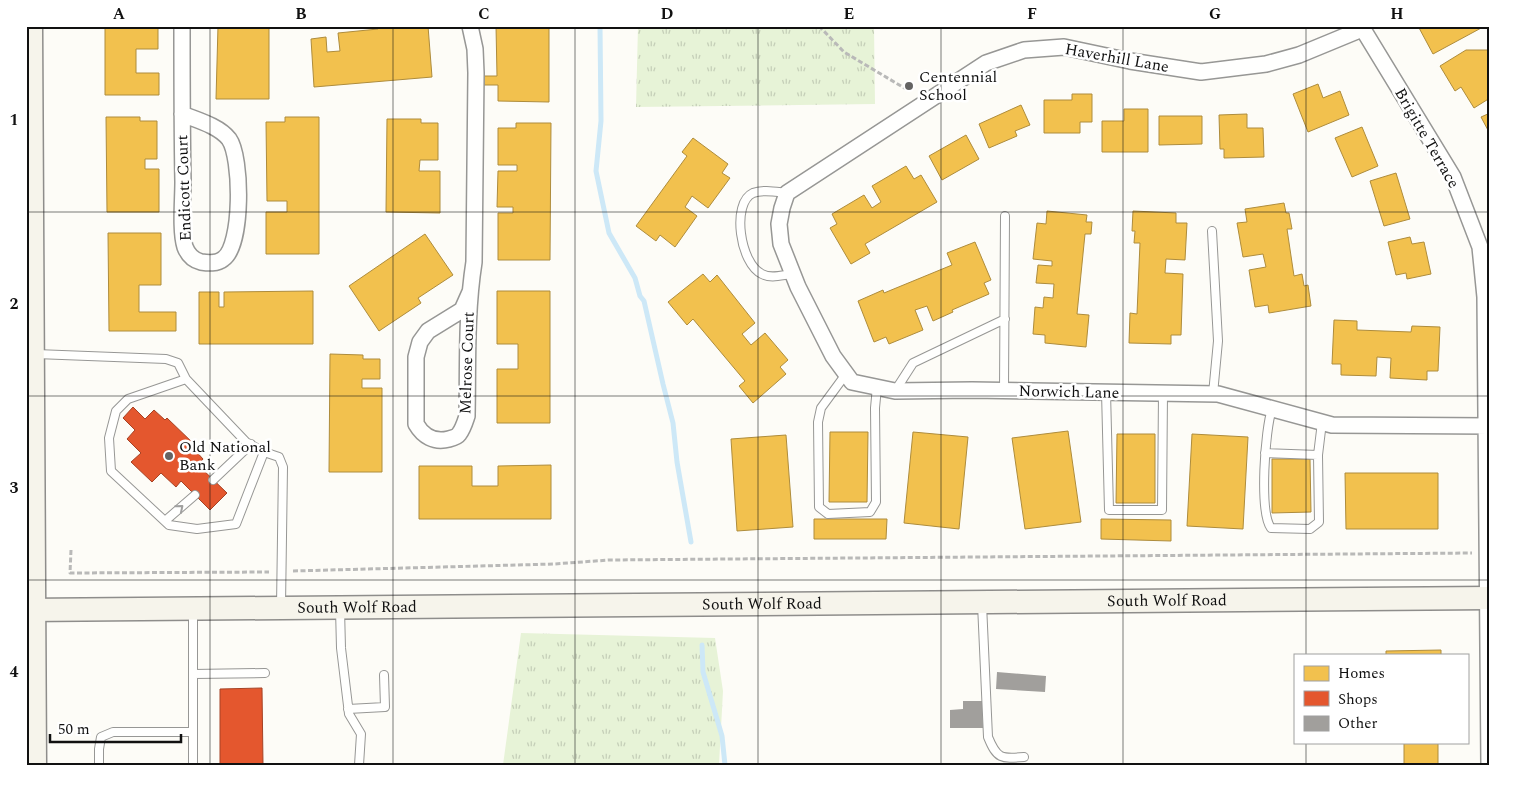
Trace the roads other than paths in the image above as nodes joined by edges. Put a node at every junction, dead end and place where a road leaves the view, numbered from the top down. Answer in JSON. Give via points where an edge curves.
{"nodes":[{"id":1,"x":30,"y":26,"type":"edge"},
{"id":2,"x":182,"y":26,"type":"edge"},
{"id":3,"x":470,"y":26,"type":"edge"},
{"id":4,"x":1361,"y":28,"type":"edge"},
{"id":5,"x":182,"y":114,"type":"junction"},
{"id":6,"x":787,"y":194,"type":"junction"},
{"id":7,"x":1005,"y":216,"type":"dead end"},
{"id":8,"x":1212,"y":231,"type":"dead end"},
{"id":9,"x":792,"y":274,"type":"junction"},
{"id":10,"x":470,"y":292,"type":"junction"},
{"id":11,"x":1005,"y":319,"type":"junction"},
{"id":12,"x":29,"y":329,"type":"edge"},
{"id":13,"x":33,"y":354,"type":"junction"},
{"id":14,"x":846,"y":374,"type":"junction"},
{"id":15,"x":186,"y":380,"type":"junction"},
{"id":16,"x":877,"y":387,"type":"junction"},
{"id":17,"x":896,"y":391,"type":"junction"},
{"id":18,"x":1004,"y":391,"type":"junction"},
{"id":19,"x":1106,"y":392,"type":"junction"},
{"id":20,"x":1163,"y":394,"type":"junction"},
{"id":21,"x":1213,"y":394,"type":"junction"},
{"id":22,"x":30,"y":407,"type":"edge"},
{"id":23,"x":1272,"y":409,"type":"junction"},
{"id":24,"x":1322,"y":422,"type":"junction"},
{"id":25,"x":1487,"y":426,"type":"edge"},
{"id":26,"x":251,"y":444,"type":"junction"},
{"id":27,"x":264,"y":452,"type":"junction"},
{"id":28,"x":1265,"y":453,"type":"junction"},
{"id":29,"x":1318,"y":455,"type":"junction"},
{"id":30,"x":213,"y":480,"type":"dead end"},
{"id":31,"x":195,"y":495,"type":"dead end"},
{"id":32,"x":165,"y":521,"type":"junction"},
{"id":33,"x":1489,"y":598,"type":"edge"},
{"id":34,"x":982,"y":602,"type":"junction"},
{"id":35,"x":340,"y":607,"type":"junction"},
{"id":36,"x":193,"y":608,"type":"junction"},
{"id":37,"x":281,"y":608,"type":"junction"},
{"id":38,"x":30,"y":610,"type":"edge"},
{"id":39,"x":266,"y":673,"type":"dead end"},
{"id":40,"x":193,"y":674,"type":"junction"},
{"id":41,"x":384,"y":675,"type":"dead end"},
{"id":42,"x":348,"y":709,"type":"junction"},
{"id":43,"x":31,"y":731,"type":"edge"},
{"id":44,"x":193,"y":732,"type":"junction"},
{"id":45,"x":1024,"y":757,"type":"dead end"},
{"id":46,"x":35,"y":765,"type":"edge"},
{"id":47,"x":99,"y":765,"type":"edge"},
{"id":48,"x":193,"y":765,"type":"edge"},
{"id":49,"x":359,"y":765,"type":"edge"},
{"id":50,"x":1489,"y":765,"type":"edge"}],
"edges":[{"from":1,"to":12,"type":"main road"},
{"from":2,"to":5,"type":"street","name":"Endicott Court"},
{"from":3,"to":10,"type":"street","name":"Melrose Court","via":[[476,73],[474,262]]},
{"from":4,"to":6,"type":"street","name":"Haverhill Lane","via":[[1299,56],[1201,72],[1064,47],[1024,50],[986,63]]},
{"from":4,"to":25,"type":"street","name":"Brigitte Terrace","via":[[1453,177],[1480,247],[1485,297]]},
{"from":5,"to":5,"type":"street","name":"Endicott Court","via":[[185,247],[191,257],[214,263],[224,259],[235,239],[238,164],[229,139]]},
{"from":6,"to":9,"type":"street","name":"Norwich Lane","via":[[780,224],[781,244]]},
{"from":6,"to":9,"type":"lane","via":[[760,191],[747,197],[743,205],[741,231],[747,258],[761,274],[770,277]]},
{"from":7,"to":11,"type":"lane"},
{"from":8,"to":21,"type":"lane","via":[[1218,341]]},
{"from":9,"to":14,"type":"street","name":"Norwich Lane","via":[[833,356]]},
{"from":10,"to":10,"type":"street","name":"Melrose Court","via":[[462,310],[428,331],[420,342],[416,357],[416,424],[428,438],[447,440],[458,436],[467,416]]},
{"from":11,"to":17,"type":"lane","via":[[913,363]]},
{"from":11,"to":18,"type":"lane"},
{"from":12,"to":13,"type":"main road"},
{"from":13,"to":15,"type":"lane","via":[[166,359],[178,363]]},
{"from":13,"to":22,"type":"main road"},
{"from":14,"to":16,"type":"street","name":"Norwich Lane","via":[[852,382]]},
{"from":14,"to":16,"type":"lane","via":[[821,408],[818,422],[819,507],[828,514],[870,512],[876,502]]},
{"from":15,"to":26,"type":"lane"},
{"from":15,"to":32,"type":"lane","via":[[128,399],[116,411],[109,438],[111,471]]},
{"from":16,"to":17,"type":"street","name":"Norwich Lane"},
{"from":17,"to":18,"type":"street","name":"Norwich Lane"},
{"from":18,"to":19,"type":"street","name":"Norwich Lane"},
{"from":19,"to":20,"type":"street","name":"Norwich Lane"},
{"from":19,"to":20,"type":"lane","via":[[1109,510],[1162,510]]},
{"from":20,"to":21,"type":"street","name":"Norwich Lane"},
{"from":21,"to":23,"type":"street","name":"Norwich Lane"},
{"from":22,"to":38,"type":"main road"},
{"from":23,"to":24,"type":"street","name":"Norwich Lane"},
{"from":23,"to":28,"type":"lane"},
{"from":24,"to":25,"type":"street","name":"Norwich Lane","via":[[1332,425]]},
{"from":24,"to":29,"type":"lane"},
{"from":25,"to":33,"type":"street","name":"Brigitte Terrace"},
{"from":26,"to":27,"type":"lane"},
{"from":26,"to":30,"type":"lane"},
{"from":27,"to":32,"type":"lane","via":[[236,524],[198,529],[169,525]]},
{"from":27,"to":37,"type":"lane","via":[[279,457],[283,467]]},
{"from":28,"to":29,"type":"lane"},
{"from":28,"to":29,"type":"lane","via":[[1266,519],[1271,528],[1310,529],[1319,522]]},
{"from":32,"to":31,"type":"lane","one_way":true},
{"from":33,"to":34,"type":"main road","name":"South Wolf Road"},
{"from":33,"to":50,"type":"street","name":"Brigitte Terrace"},
{"from":34,"to":35,"type":"main road","name":"South Wolf Road"},
{"from":34,"to":45,"type":"lane","via":[[988,737],[994,752],[1006,759]]},
{"from":35,"to":37,"type":"main road","name":"South Wolf Road"},
{"from":35,"to":42,"type":"lane"},
{"from":36,"to":37,"type":"main road","name":"South Wolf Road"},
{"from":36,"to":38,"type":"main road","name":"South Wolf Road"},
{"from":36,"to":40,"type":"lane"},
{"from":38,"to":43,"type":"main road"},
{"from":39,"to":40,"type":"lane"},
{"from":40,"to":44,"type":"lane"},
{"from":41,"to":42,"type":"lane","via":[[385,707]]},
{"from":42,"to":49,"type":"lane","via":[[362,734]]},
{"from":43,"to":46,"type":"main road"},
{"from":44,"to":47,"type":"lane","via":[[113,732],[102,737]]},
{"from":44,"to":48,"type":"lane"}]}
